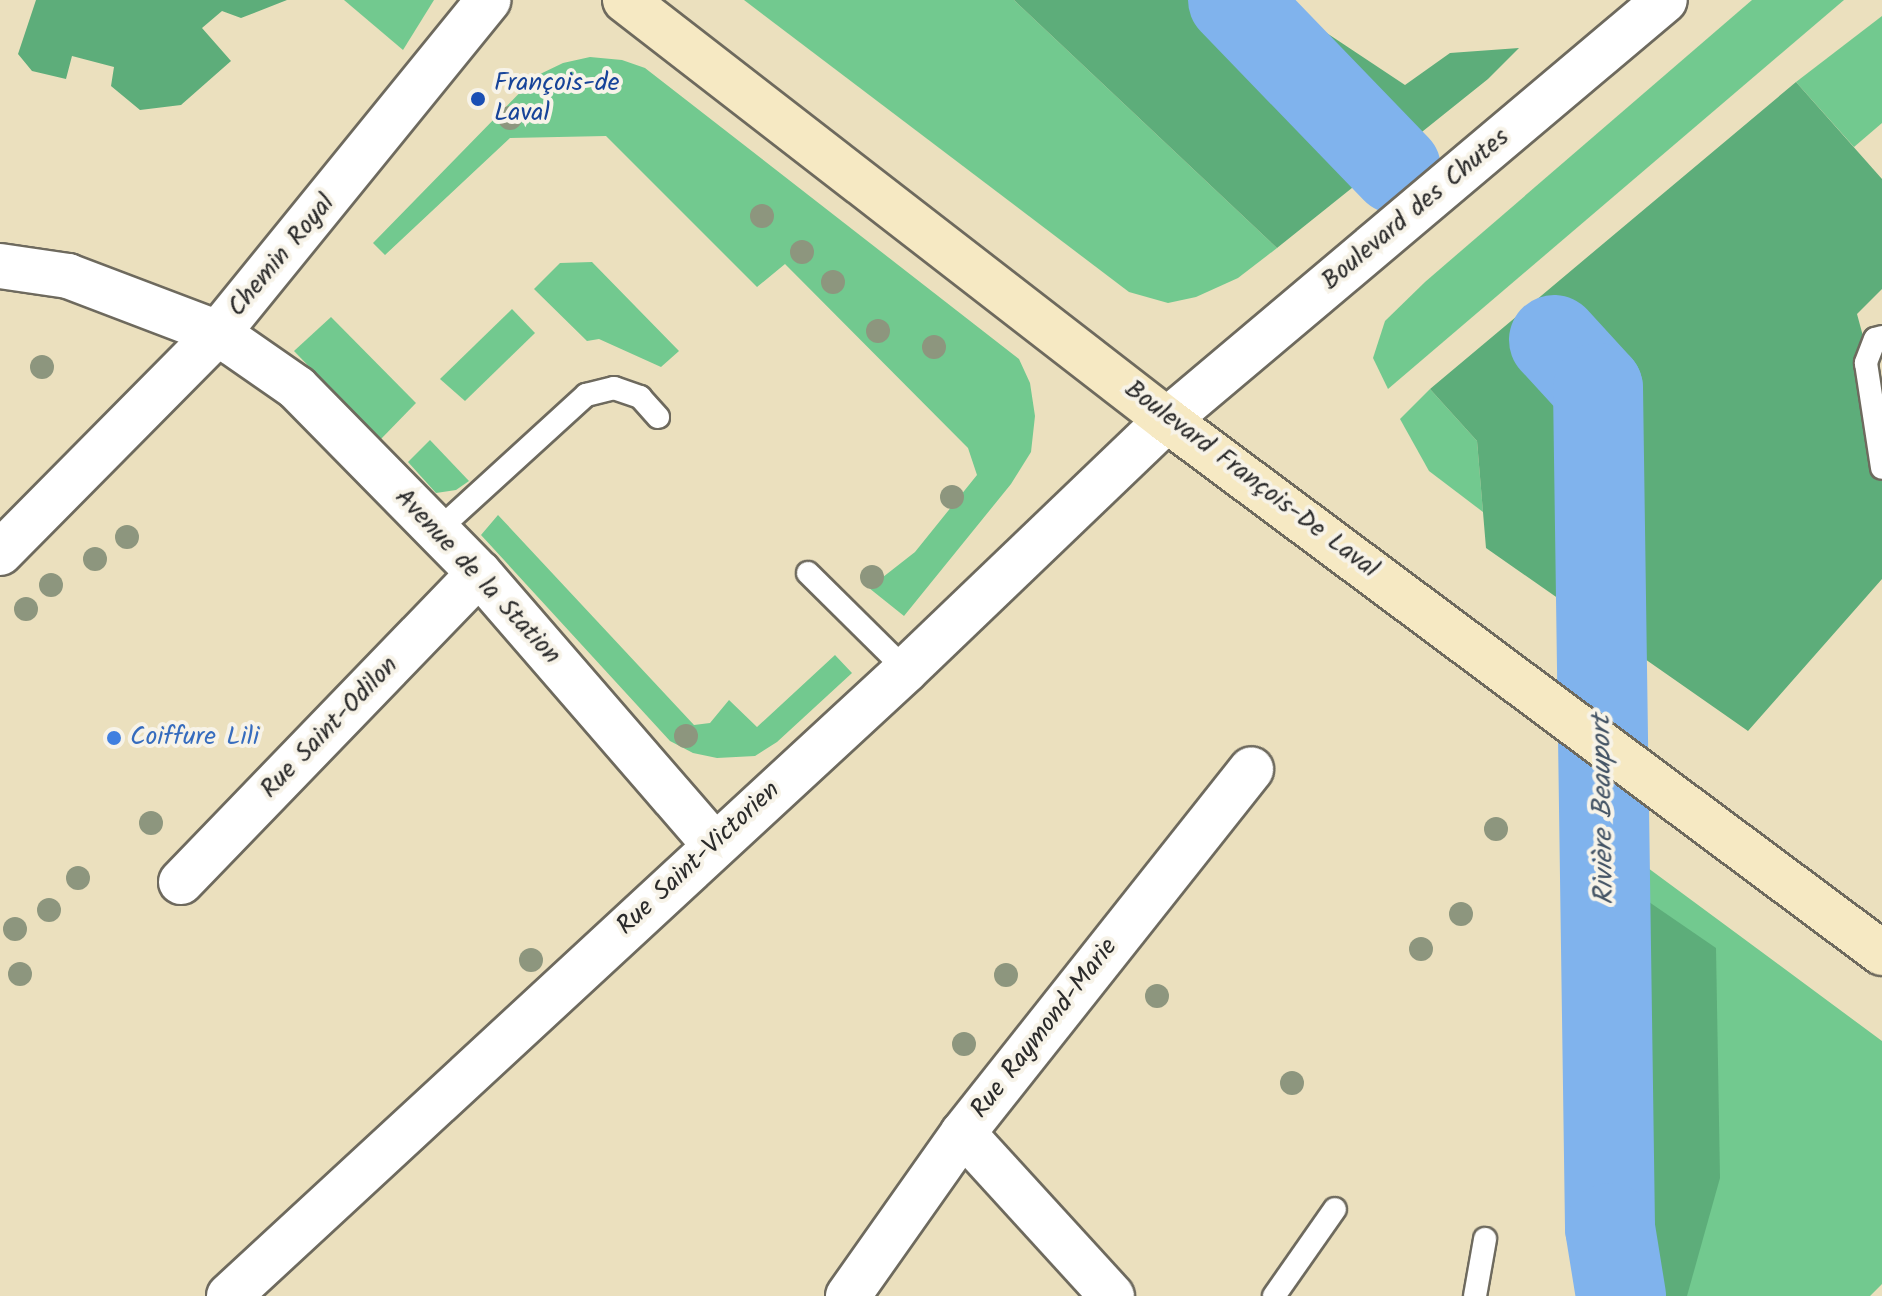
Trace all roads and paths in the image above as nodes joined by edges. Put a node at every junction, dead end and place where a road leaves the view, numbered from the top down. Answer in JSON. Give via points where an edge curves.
{"nodes":[{"id":1,"x":489,"y":0,"type":"edge"},
{"id":2,"x":625,"y":0,"type":"edge"},
{"id":3,"x":1665,"y":0,"type":"edge"},
{"id":4,"x":0,"y":266,"type":"edge"},
{"id":5,"x":218,"y":333,"type":"junction"},
{"id":6,"x":1882,"y":337,"type":"edge"},
{"id":7,"x":658,"y":417,"type":"dead end"},
{"id":8,"x":1167,"y":420,"type":"junction"},
{"id":9,"x":1882,"y":468,"type":"edge"},
{"id":10,"x":437,"y":531,"type":"junction"},
{"id":11,"x":0,"y":553,"type":"edge"},
{"id":12,"x":479,"y":573,"type":"junction"},
{"id":13,"x":808,"y":573,"type":"dead end"},
{"id":14,"x":906,"y":670,"type":"junction"},
{"id":15,"x":1251,"y":769,"type":"dead end"},
{"id":16,"x":714,"y":844,"type":"junction"},
{"id":17,"x":181,"y":882,"type":"dead end"},
{"id":18,"x":1882,"y":953,"type":"edge"},
{"id":19,"x":963,"y":1133,"type":"junction"},
{"id":20,"x":1335,"y":1209,"type":"dead end"},
{"id":21,"x":1485,"y":1239,"type":"dead end"},
{"id":22,"x":229,"y":1296,"type":"edge"},
{"id":23,"x":848,"y":1296,"type":"edge"},
{"id":24,"x":1112,"y":1296,"type":"edge"},
{"id":25,"x":1274,"y":1296,"type":"edge"},
{"id":26,"x":1475,"y":1296,"type":"edge"}],
"edges":[{"from":1,"to":5,"type":"street","name":"Chemin Royal"},
{"from":2,"to":8,"type":"main road","name":"Boulevard François-De Laval"},
{"from":3,"to":8,"type":"street","name":"Boulevard des Chutes"},
{"from":4,"to":5,"type":"street","name":"Chemin Royal","via":[[68,276]]},
{"from":5,"to":10,"type":"street","name":"Avenue de la Station","via":[[297,388]]},
{"from":5,"to":11,"type":"street"},
{"from":6,"to":9,"type":"lane","via":[[1875,339],[1866,363]]},
{"from":7,"to":10,"type":"lane","via":[[640,397],[614,388],[586,395]]},
{"from":8,"to":14,"type":"street","name":"Rue Saint-Victorien"},
{"from":8,"to":18,"type":"main road","name":"Boulevard François-De Laval"},
{"from":10,"to":12,"type":"street","name":"Avenue de la Station"},
{"from":12,"to":16,"type":"street","name":"Avenue de la Station"},
{"from":12,"to":17,"type":"street","name":"Rue Saint-Odilon"},
{"from":13,"to":14,"type":"lane"},
{"from":14,"to":16,"type":"street","name":"Rue Saint-Victorien"},
{"from":15,"to":19,"type":"street","name":"Rue Raymond-Marie"},
{"from":16,"to":22,"type":"street","name":"Rue Saint-Victorien"},
{"from":19,"to":23,"type":"street","name":"Rue Raymond-Marie"},
{"from":19,"to":24,"type":"street"},
{"from":20,"to":25,"type":"lane"},
{"from":21,"to":26,"type":"lane"}]}
